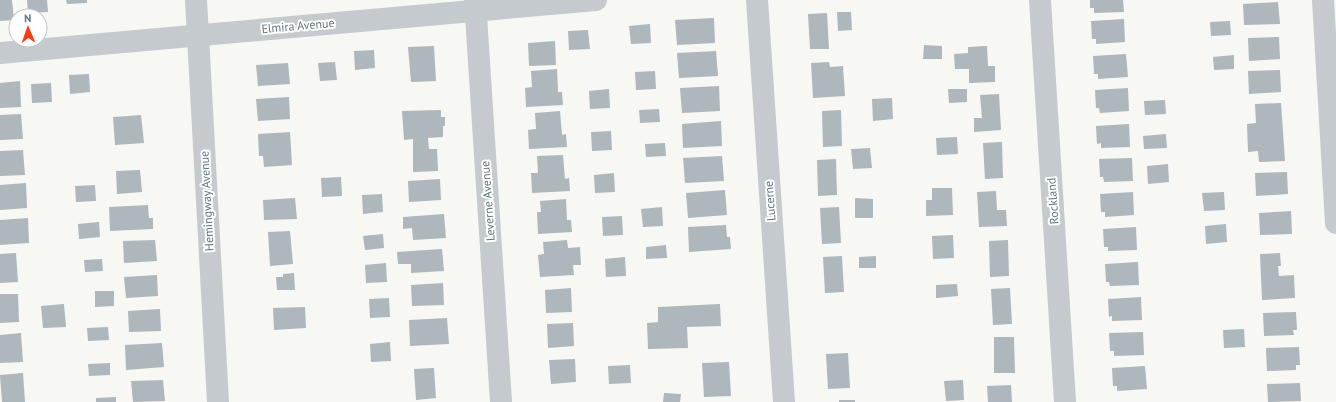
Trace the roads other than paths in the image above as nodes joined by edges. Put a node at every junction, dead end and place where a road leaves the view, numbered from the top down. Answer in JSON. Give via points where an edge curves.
{"nodes":[{"id":1,"x":196,"y":0,"type":"edge"},
{"id":2,"x":596,"y":0,"type":"edge"},
{"id":3,"x":757,"y":0,"type":"edge"},
{"id":4,"x":1040,"y":0,"type":"edge"},
{"id":5,"x":1323,"y":0,"type":"edge"},
{"id":6,"x":475,"y":5,"type":"edge"},
{"id":7,"x":199,"y":34,"type":"junction"},
{"id":8,"x":0,"y":53,"type":"edge"},
{"id":9,"x":1336,"y":223,"type":"edge"},
{"id":10,"x":218,"y":402,"type":"edge"},
{"id":11,"x":501,"y":402,"type":"edge"},
{"id":12,"x":784,"y":402,"type":"edge"},
{"id":13,"x":1065,"y":402,"type":"edge"}],
"edges":[{"from":1,"to":7,"type":"street","name":"Hemingway Avenue"},
{"from":2,"to":6,"type":"street","name":"Elmira Avenue"},
{"from":3,"to":12,"type":"street","name":"Lucerne"},
{"from":4,"to":13,"type":"street","name":"Rockland"},
{"from":5,"to":9,"type":"street"},
{"from":6,"to":7,"type":"street","name":"Elmira Avenue"},
{"from":6,"to":11,"type":"street","name":"Leverne Avenue"},
{"from":7,"to":8,"type":"street","name":"Elmira Avenue"},
{"from":7,"to":10,"type":"street","name":"Hemingway Avenue"}]}
